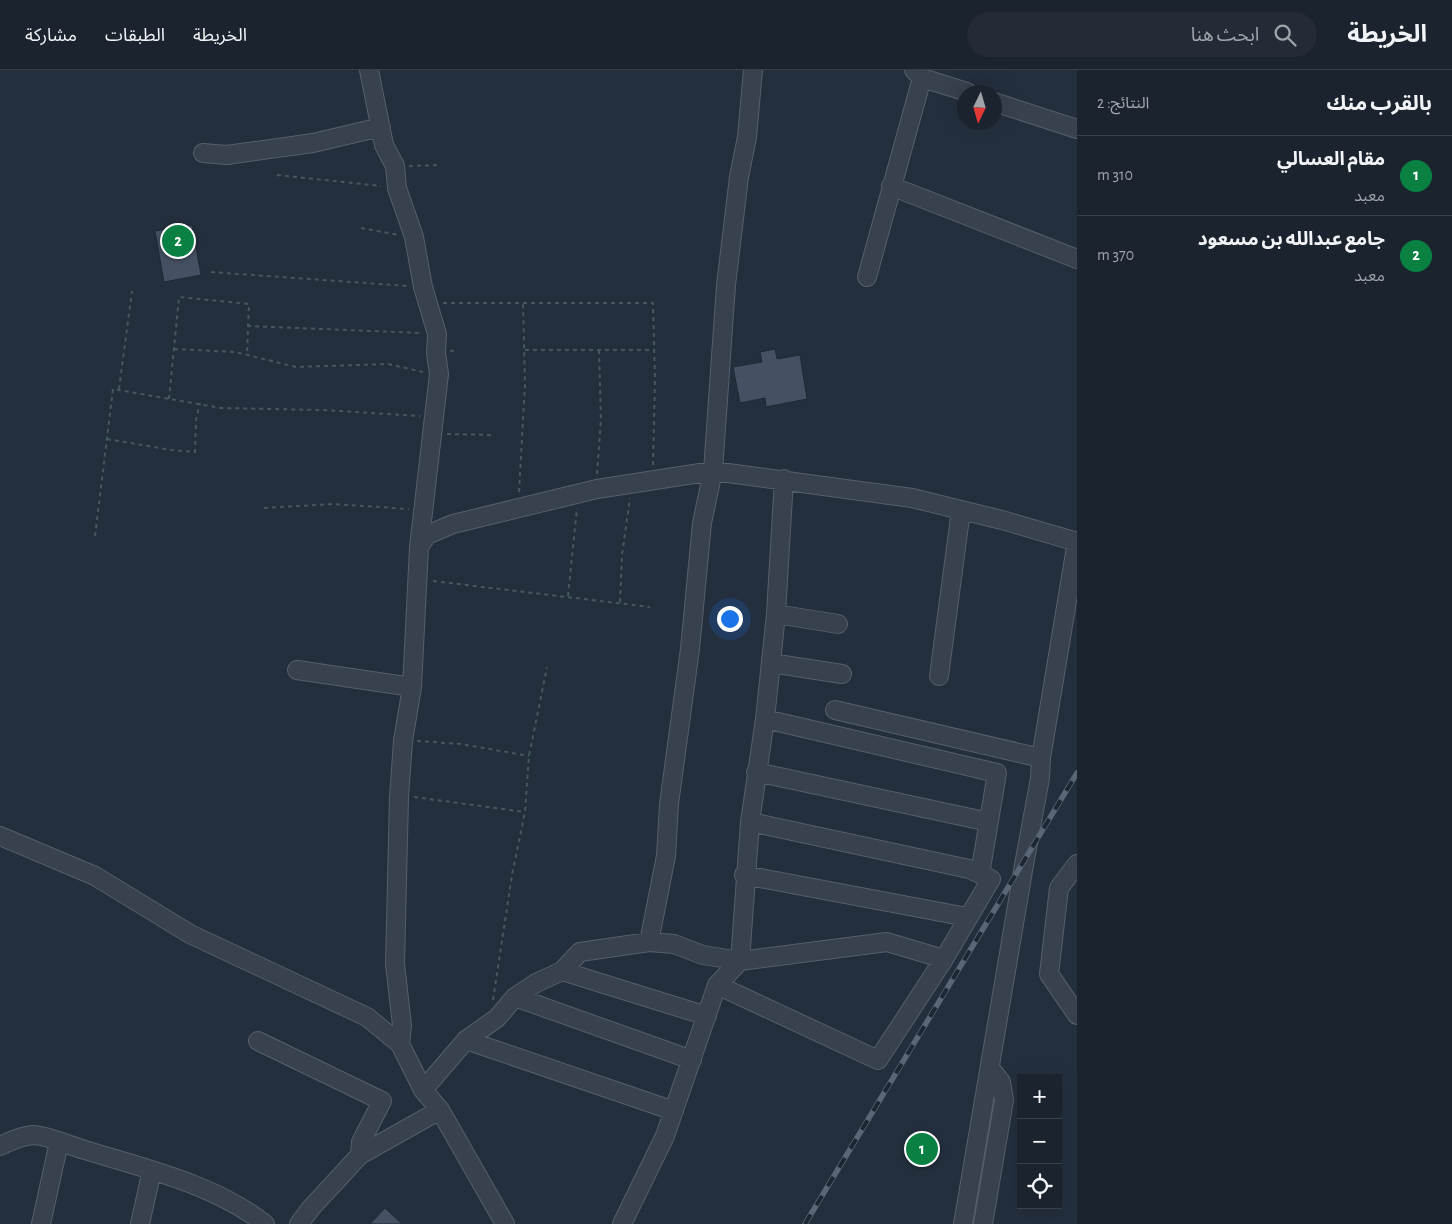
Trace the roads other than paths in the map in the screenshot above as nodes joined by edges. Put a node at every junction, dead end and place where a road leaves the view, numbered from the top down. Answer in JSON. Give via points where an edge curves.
{"nodes":[{"id":1,"x":369,"y":70,"type":"edge"},
{"id":2,"x":753,"y":70,"type":"edge"},
{"id":3,"x":918,"y":74,"type":"edge"},
{"id":4,"x":957,"y":88,"type":"edge"},
{"id":5,"x":1002,"y":105,"type":"edge"},
{"id":6,"x":381,"y":127,"type":"junction"},
{"id":7,"x":1077,"y":129,"type":"edge"},
{"id":8,"x":203,"y":153,"type":"dead end"},
{"id":9,"x":890,"y":186,"type":"junction"},
{"id":10,"x":1077,"y":259,"type":"edge"},
{"id":11,"x":867,"y":277,"type":"dead end"},
{"id":12,"x":713,"y":471,"type":"junction"},
{"id":13,"x":784,"y":479,"type":"junction"},
{"id":14,"x":961,"y":510,"type":"junction"},
{"id":15,"x":1077,"y":542,"type":"edge"},
{"id":16,"x":419,"y":547,"type":"junction"},
{"id":17,"x":776,"y":614,"type":"junction"},
{"id":18,"x":838,"y":624,"type":"dead end"},
{"id":19,"x":770,"y":663,"type":"junction"},
{"id":20,"x":297,"y":670,"type":"dead end"},
{"id":21,"x":842,"y":674,"type":"dead end"},
{"id":22,"x":939,"y":676,"type":"dead end"},
{"id":23,"x":412,"y":687,"type":"junction"},
{"id":24,"x":835,"y":710,"type":"dead end"},
{"id":25,"x":765,"y":719,"type":"junction"},
{"id":26,"x":1041,"y":758,"type":"junction"},
{"id":27,"x":756,"y":772,"type":"junction"},
{"id":28,"x":750,"y":822,"type":"junction"},
{"id":29,"x":989,"y":822,"type":"junction"},
{"id":30,"x":0,"y":836,"type":"edge"},
{"id":31,"x":1077,"y":864,"type":"edge"},
{"id":32,"x":980,"y":874,"type":"junction"},
{"id":33,"x":744,"y":875,"type":"junction"},
{"id":34,"x":967,"y":917,"type":"junction"},
{"id":35,"x":649,"y":942,"type":"junction"},
{"id":36,"x":944,"y":959,"type":"junction"},
{"id":37,"x":740,"y":961,"type":"junction"},
{"id":38,"x":562,"y":971,"type":"junction"},
{"id":39,"x":717,"y":985,"type":"junction"},
{"id":40,"x":515,"y":997,"type":"junction"},
{"id":41,"x":1076,"y":1011,"type":"edge"},
{"id":42,"x":707,"y":1016,"type":"junction"},
{"id":43,"x":466,"y":1040,"type":"junction"},
{"id":44,"x":258,"y":1042,"type":"dead end"},
{"id":45,"x":400,"y":1044,"type":"junction"},
{"id":46,"x":692,"y":1060,"type":"junction"},
{"id":47,"x":990,"y":1068,"type":"junction"},
{"id":48,"x":424,"y":1090,"type":"junction"},
{"id":49,"x":440,"y":1110,"type":"junction"},
{"id":50,"x":674,"y":1111,"type":"junction"},
{"id":51,"x":59,"y":1142,"type":"junction"},
{"id":52,"x":0,"y":1146,"type":"edge"},
{"id":53,"x":360,"y":1155,"type":"junction"},
{"id":54,"x":152,"y":1170,"type":"junction"},
{"id":55,"x":41,"y":1224,"type":"edge"},
{"id":56,"x":140,"y":1224,"type":"edge"},
{"id":57,"x":265,"y":1224,"type":"edge"},
{"id":58,"x":299,"y":1224,"type":"edge"},
{"id":59,"x":505,"y":1224,"type":"edge"},
{"id":60,"x":622,"y":1224,"type":"edge"},
{"id":61,"x":963,"y":1224,"type":"edge"},
{"id":62,"x":983,"y":1224,"type":"edge"}],
"edges":[{"from":1,"to":6,"type":"street"},
{"from":2,"to":12,"type":"street","via":[[726,285]]},
{"from":3,"to":4,"type":"street"},
{"from":3,"to":9,"type":"street"},
{"from":5,"to":7,"type":"street"},
{"from":6,"to":8,"type":"street","via":[[313,143],[227,155]]},
{"from":6,"to":16,"type":"street","via":[[384,145],[395,166],[396,188],[414,237],[425,295],[437,334],[439,374]]},
{"from":9,"to":10,"type":"street"},
{"from":9,"to":11,"type":"street"},
{"from":12,"to":13,"type":"street"},
{"from":12,"to":16,"type":"street","via":[[597,489],[453,524],[427,536]]},
{"from":12,"to":35,"type":"street","via":[[702,523],[690,649],[669,804],[666,856]]},
{"from":13,"to":14,"type":"street","via":[[912,498]]},
{"from":13,"to":17,"type":"street"},
{"from":14,"to":15,"type":"street"},
{"from":14,"to":22,"type":"street"},
{"from":15,"to":26,"type":"street"},
{"from":16,"to":23,"type":"street"},
{"from":17,"to":18,"type":"street"},
{"from":17,"to":19,"type":"street"},
{"from":19,"to":21,"type":"street"},
{"from":19,"to":25,"type":"street"},
{"from":20,"to":23,"type":"street"},
{"from":23,"to":45,"type":"street","via":[[403,740],[399,797],[395,964],[402,1025]]},
{"from":24,"to":26,"type":"street"},
{"from":25,"to":27,"type":"street"},
{"from":25,"to":29,"type":"street","via":[[997,773]]},
{"from":26,"to":47,"type":"street"},
{"from":27,"to":28,"type":"street"},
{"from":27,"to":29,"type":"street"},
{"from":28,"to":32,"type":"street"},
{"from":28,"to":33,"type":"street"},
{"from":29,"to":32,"type":"street"},
{"from":30,"to":45,"type":"street","via":[[95,876],[190,934],[367,1017]]},
{"from":31,"to":41,"type":"street","via":[[1059,888],[1049,974]]},
{"from":32,"to":34,"type":"street","via":[[991,879]]},
{"from":33,"to":34,"type":"street"},
{"from":33,"to":37,"type":"street"},
{"from":34,"to":36,"type":"street"},
{"from":35,"to":37,"type":"street","via":[[674,944],[703,955]]},
{"from":35,"to":38,"type":"street","via":[[580,952]]},
{"from":36,"to":37,"type":"street","via":[[886,942]]},
{"from":36,"to":39,"type":"street","via":[[878,1060]]},
{"from":37,"to":39,"type":"street"},
{"from":38,"to":40,"type":"street"},
{"from":38,"to":42,"type":"street"},
{"from":39,"to":42,"type":"street"},
{"from":40,"to":43,"type":"street","via":[[497,1018]]},
{"from":40,"to":46,"type":"street"},
{"from":42,"to":46,"type":"street"},
{"from":43,"to":48,"type":"street"},
{"from":43,"to":50,"type":"street"},
{"from":44,"to":53,"type":"street","via":[[382,1101],[361,1142]]},
{"from":45,"to":48,"type":"street"},
{"from":46,"to":50,"type":"street"},
{"from":47,"to":61,"type":"street"},
{"from":47,"to":62,"type":"street","via":[[1001,1082],[1004,1100]]},
{"from":48,"to":49,"type":"street"},
{"from":49,"to":53,"type":"street"},
{"from":49,"to":59,"type":"street"},
{"from":50,"to":60,"type":"street"},
{"from":51,"to":52,"type":"street","via":[[34,1135],[13,1139]]},
{"from":51,"to":54,"type":"street"},
{"from":51,"to":55,"type":"street"},
{"from":53,"to":58,"type":"street"},
{"from":54,"to":56,"type":"street"},
{"from":54,"to":57,"type":"street","via":[[185,1180],[254,1215]]}]}
